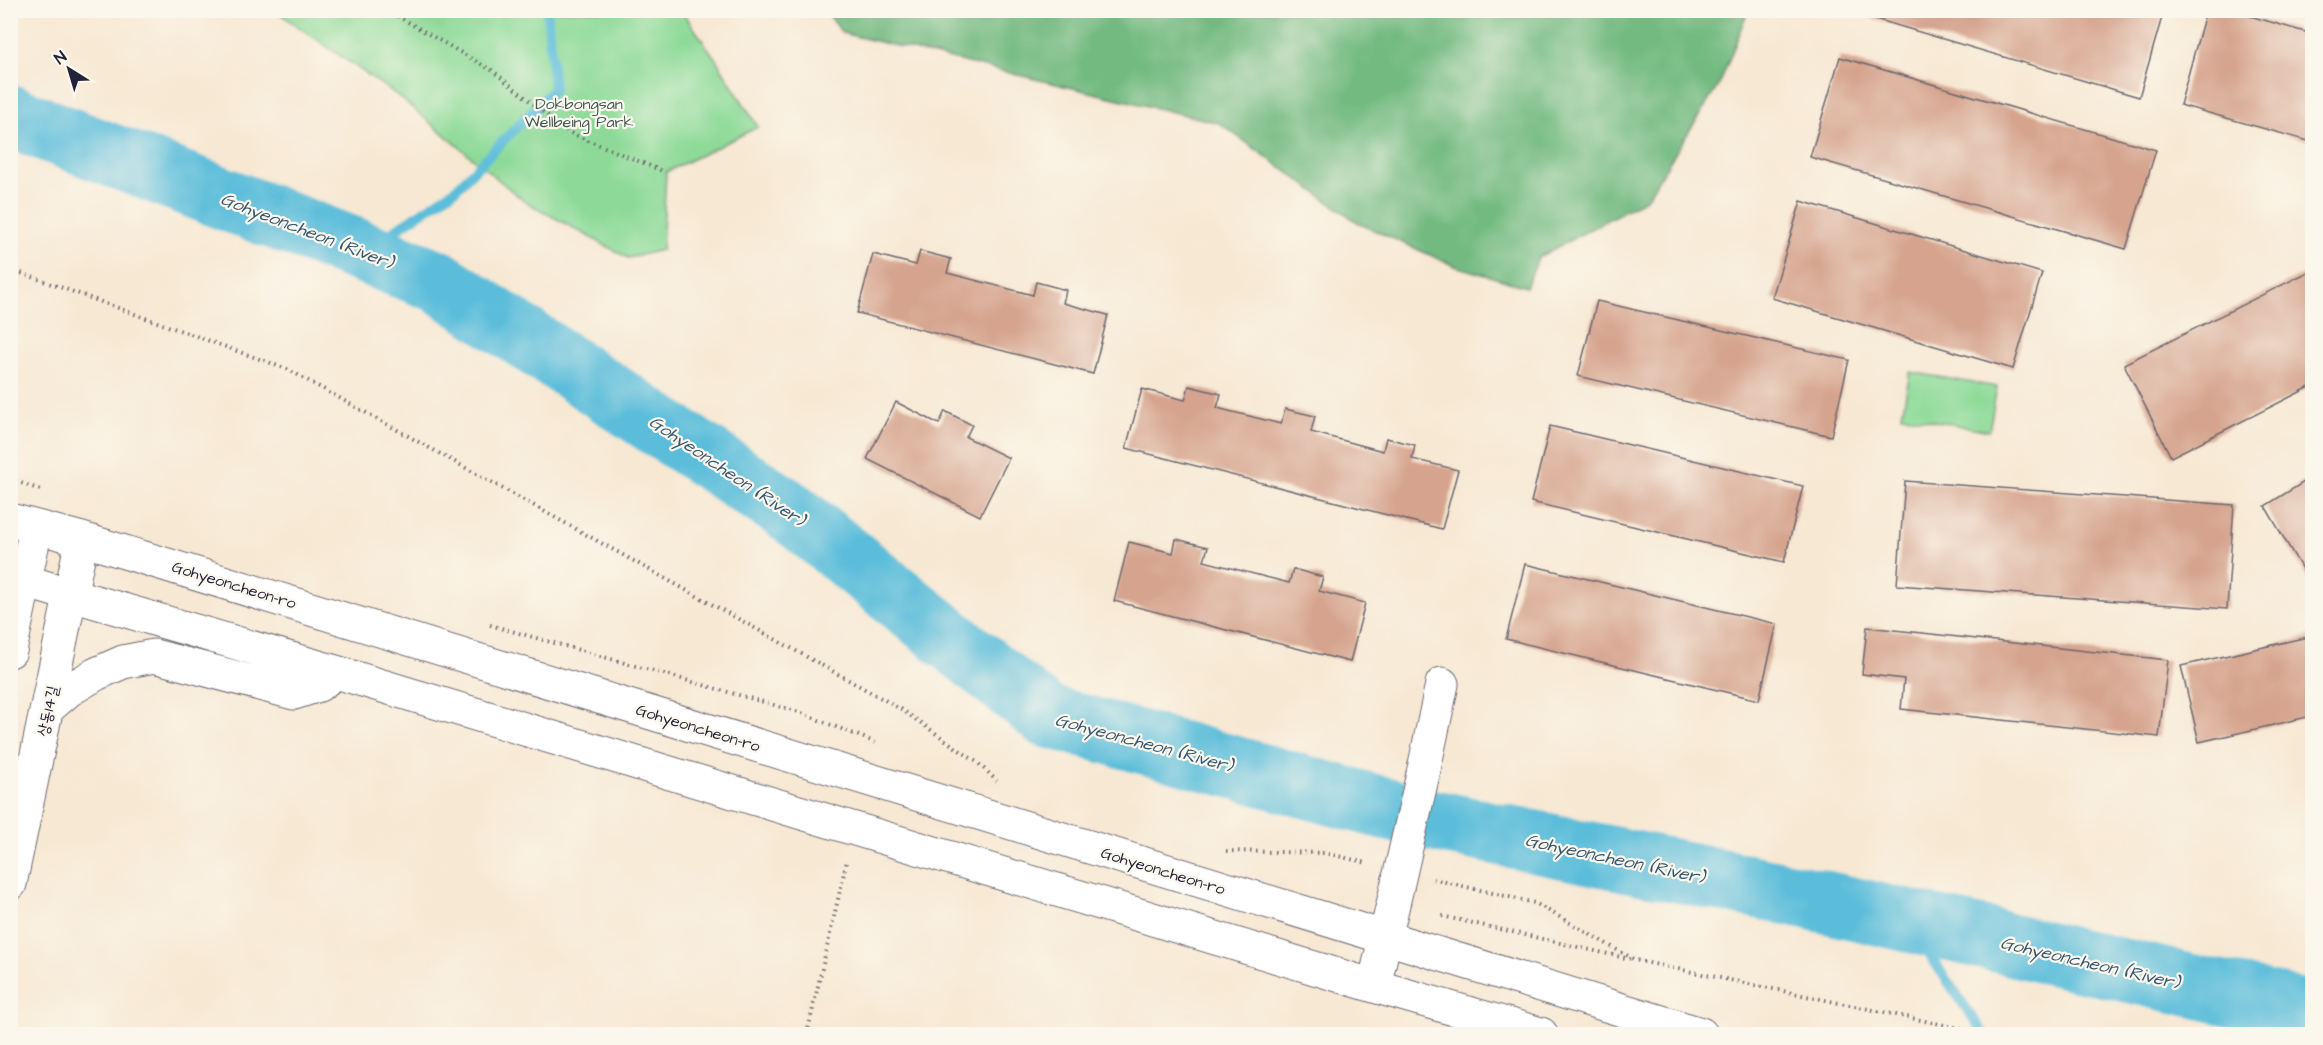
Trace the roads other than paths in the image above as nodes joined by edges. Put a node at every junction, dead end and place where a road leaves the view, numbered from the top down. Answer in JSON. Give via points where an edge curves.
{"nodes":[{"id":1,"x":23,"y":524,"type":"edge"},
{"id":2,"x":82,"y":539,"type":"junction"},
{"id":3,"x":18,"y":580,"type":"edge"},
{"id":4,"x":72,"y":595,"type":"junction"},
{"id":5,"x":10,"y":651,"type":"edge"},
{"id":6,"x":336,"y":672,"type":"junction"},
{"id":7,"x":1442,"y":684,"type":"dead end"},
{"id":8,"x":48,"y":708,"type":"junction"},
{"id":9,"x":10,"y":884,"type":"edge"},
{"id":10,"x":1385,"y":939,"type":"junction"},
{"id":11,"x":1374,"y":986,"type":"junction"},
{"id":12,"x":1541,"y":1035,"type":"edge"},
{"id":13,"x":1701,"y":1035,"type":"edge"}],
"edges":[{"from":1,"to":2,"type":"street","name":"Gohyeoncheon-ro"},
{"from":1,"to":3,"type":"street"},
{"from":2,"to":4,"type":"street","name":"상동14길"},
{"from":2,"to":10,"type":"street","name":"Gohyeoncheon-ro"},
{"from":3,"to":4,"type":"street"},
{"from":3,"to":5,"type":"street"},
{"from":4,"to":6,"type":"street"},
{"from":4,"to":8,"type":"street","name":"상동14길"},
{"from":6,"to":8,"type":"street","via":[[319,685],[294,693],[154,656],[123,662],[96,674]]},
{"from":6,"to":11,"type":"street"},
{"from":7,"to":10,"type":"street","bridge":true},
{"from":8,"to":9,"type":"street","name":"상동14길"},
{"from":10,"to":11,"type":"street"},
{"from":10,"to":13,"type":"street","name":"Gohyeoncheon-ro"},
{"from":11,"to":12,"type":"street"}]}
